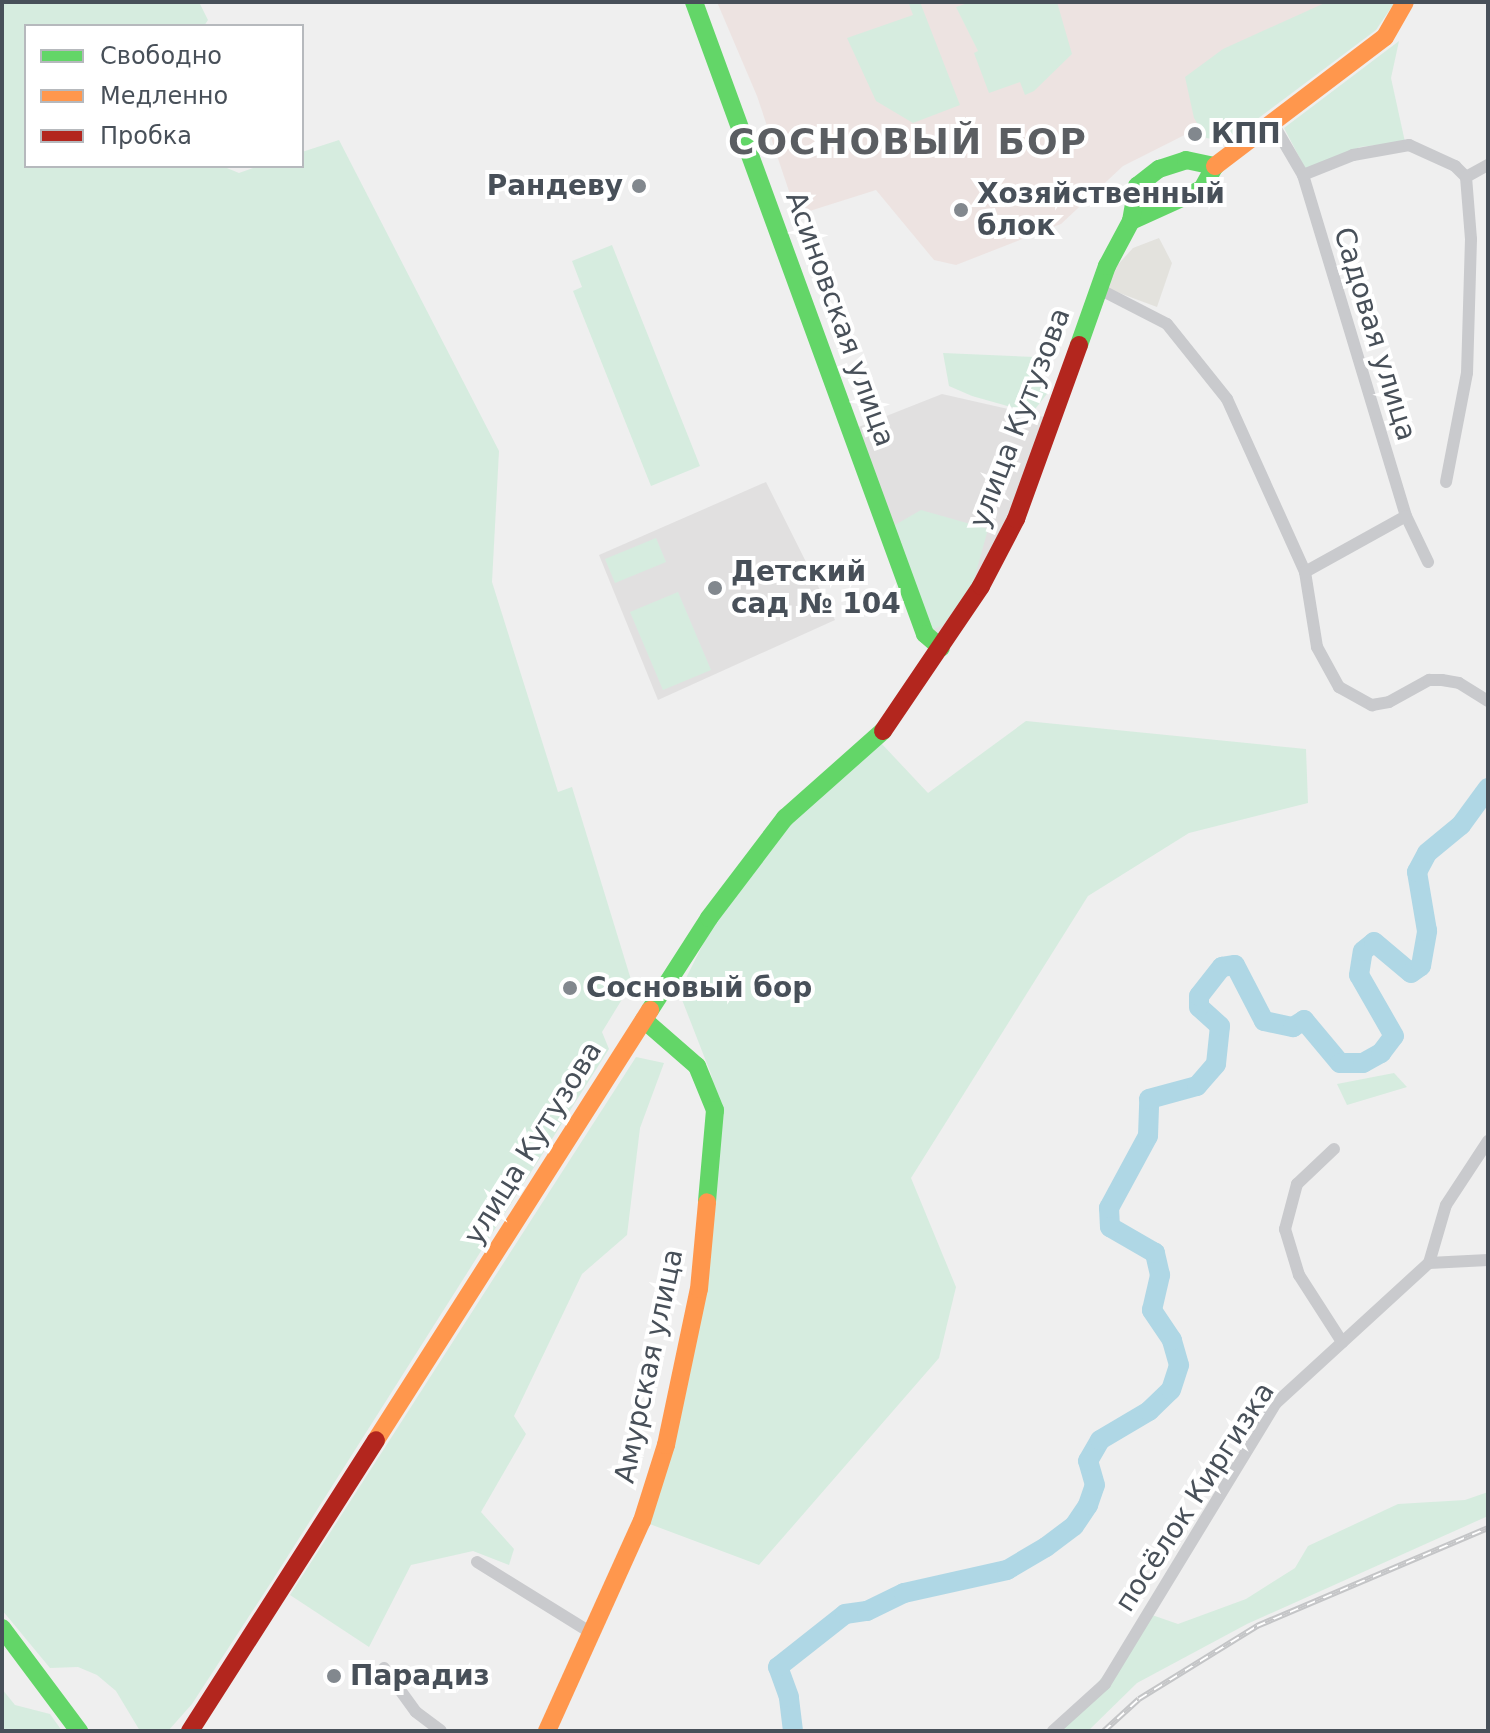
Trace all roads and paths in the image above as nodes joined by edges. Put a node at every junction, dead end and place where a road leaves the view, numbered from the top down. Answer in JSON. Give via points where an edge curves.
{"nodes":[{"id":1,"x":694,"y":2,"type":"edge"},
{"id":2,"x":1405,"y":2,"type":"edge"},
{"id":3,"x":1272,"y":122,"type":"junction"},
{"id":4,"x":1488,"y":165,"type":"edge"},
{"id":5,"x":1215,"y":166,"type":"junction"},
{"id":6,"x":1303,"y":175,"type":"junction"},
{"id":7,"x":1466,"y":177,"type":"junction"},
{"id":8,"x":1131,"y":221,"type":"junction"},
{"id":9,"x":1099,"y":289,"type":"junction"},
{"id":10,"x":1446,"y":482,"type":"dead end"},
{"id":11,"x":1406,"y":516,"type":"junction"},
{"id":12,"x":1428,"y":562,"type":"dead end"},
{"id":13,"x":1305,"y":572,"type":"junction"},
{"id":14,"x":941,"y":648,"type":"junction"},
{"id":15,"x":1488,"y":701,"type":"edge"},
{"id":16,"x":644,"y":1020,"type":"junction"},
{"id":17,"x":1488,"y":1141,"type":"edge"},
{"id":18,"x":1334,"y":1149,"type":"dead end"},
{"id":19,"x":1488,"y":1260,"type":"edge"},
{"id":20,"x":1429,"y":1263,"type":"junction"},
{"id":21,"x":1342,"y":1342,"type":"junction"},
{"id":22,"x":477,"y":1562,"type":"dead end"},
{"id":23,"x":2,"y":1628,"type":"edge"},
{"id":24,"x":590,"y":1632,"type":"junction"},
{"id":25,"x":384,"y":1668,"type":"dead end"},
{"id":26,"x":79,"y":1731,"type":"edge"},
{"id":27,"x":190,"y":1731,"type":"edge"},
{"id":28,"x":441,"y":1731,"type":"edge"},
{"id":29,"x":547,"y":1731,"type":"edge"},
{"id":30,"x":1053,"y":1731,"type":"edge"}],
"edges":[{"from":1,"to":14,"type":"street","name":"Асиновская улица","via":[[925,634]]},
{"from":2,"to":3,"type":"street","via":[[1385,37]]},
{"from":3,"to":5,"type":"street"},
{"from":3,"to":6,"type":"street","name":"Садовая улица"},
{"from":4,"to":7,"type":"street"},
{"from":5,"to":8,"type":"street","via":[[1212,179],[1195,194]]},
{"from":5,"to":8,"type":"street","name":"улица Кутузова","via":[[1186,160],[1146,177],[1131,197]]},
{"from":6,"to":7,"type":"street","via":[[1353,155],[1409,145],[1455,166]]},
{"from":6,"to":11,"type":"street","name":"Садовая улица"},
{"from":7,"to":10,"type":"street","via":[[1471,239],[1467,373]]},
{"from":8,"to":9,"type":"street","name":"улица Кутузова"},
{"from":9,"to":13,"type":"street","via":[[1167,324],[1227,399]]},
{"from":9,"to":14,"type":"street","name":"улица Кутузова","via":[[1016,519]]},
{"from":11,"to":12,"type":"street","name":"Садовая улица"},
{"from":11,"to":13,"type":"street"},
{"from":13,"to":15,"type":"street","via":[[1325,669],[1355,700],[1389,702],[1429,680],[1459,683]]},
{"from":14,"to":16,"type":"street","name":"улица Кутузова","via":[[877,738],[785,818],[746,865]]},
{"from":16,"to":24,"type":"street","name":"Амурская улица","via":[[697,1066],[710,1090],[717,1129],[699,1289],[666,1445],[642,1521]]},
{"from":16,"to":27,"type":"street","name":"улица Кутузова"},
{"from":17,"to":20,"type":"street","via":[[1446,1205]]},
{"from":18,"to":21,"type":"street","via":[[1297,1184],[1285,1229],[1299,1275]]},
{"from":19,"to":20,"type":"street"},
{"from":20,"to":21,"type":"street","name":"посёлок Киргизка"},
{"from":21,"to":30,"type":"street","name":"посёлок Киргизка","via":[[1276,1403],[1105,1684]]},
{"from":22,"to":24,"type":"street"},
{"from":23,"to":26,"type":"street"},
{"from":24,"to":29,"type":"street","name":"Амурская улица"},
{"from":25,"to":28,"type":"street","via":[[416,1712]]}]}
